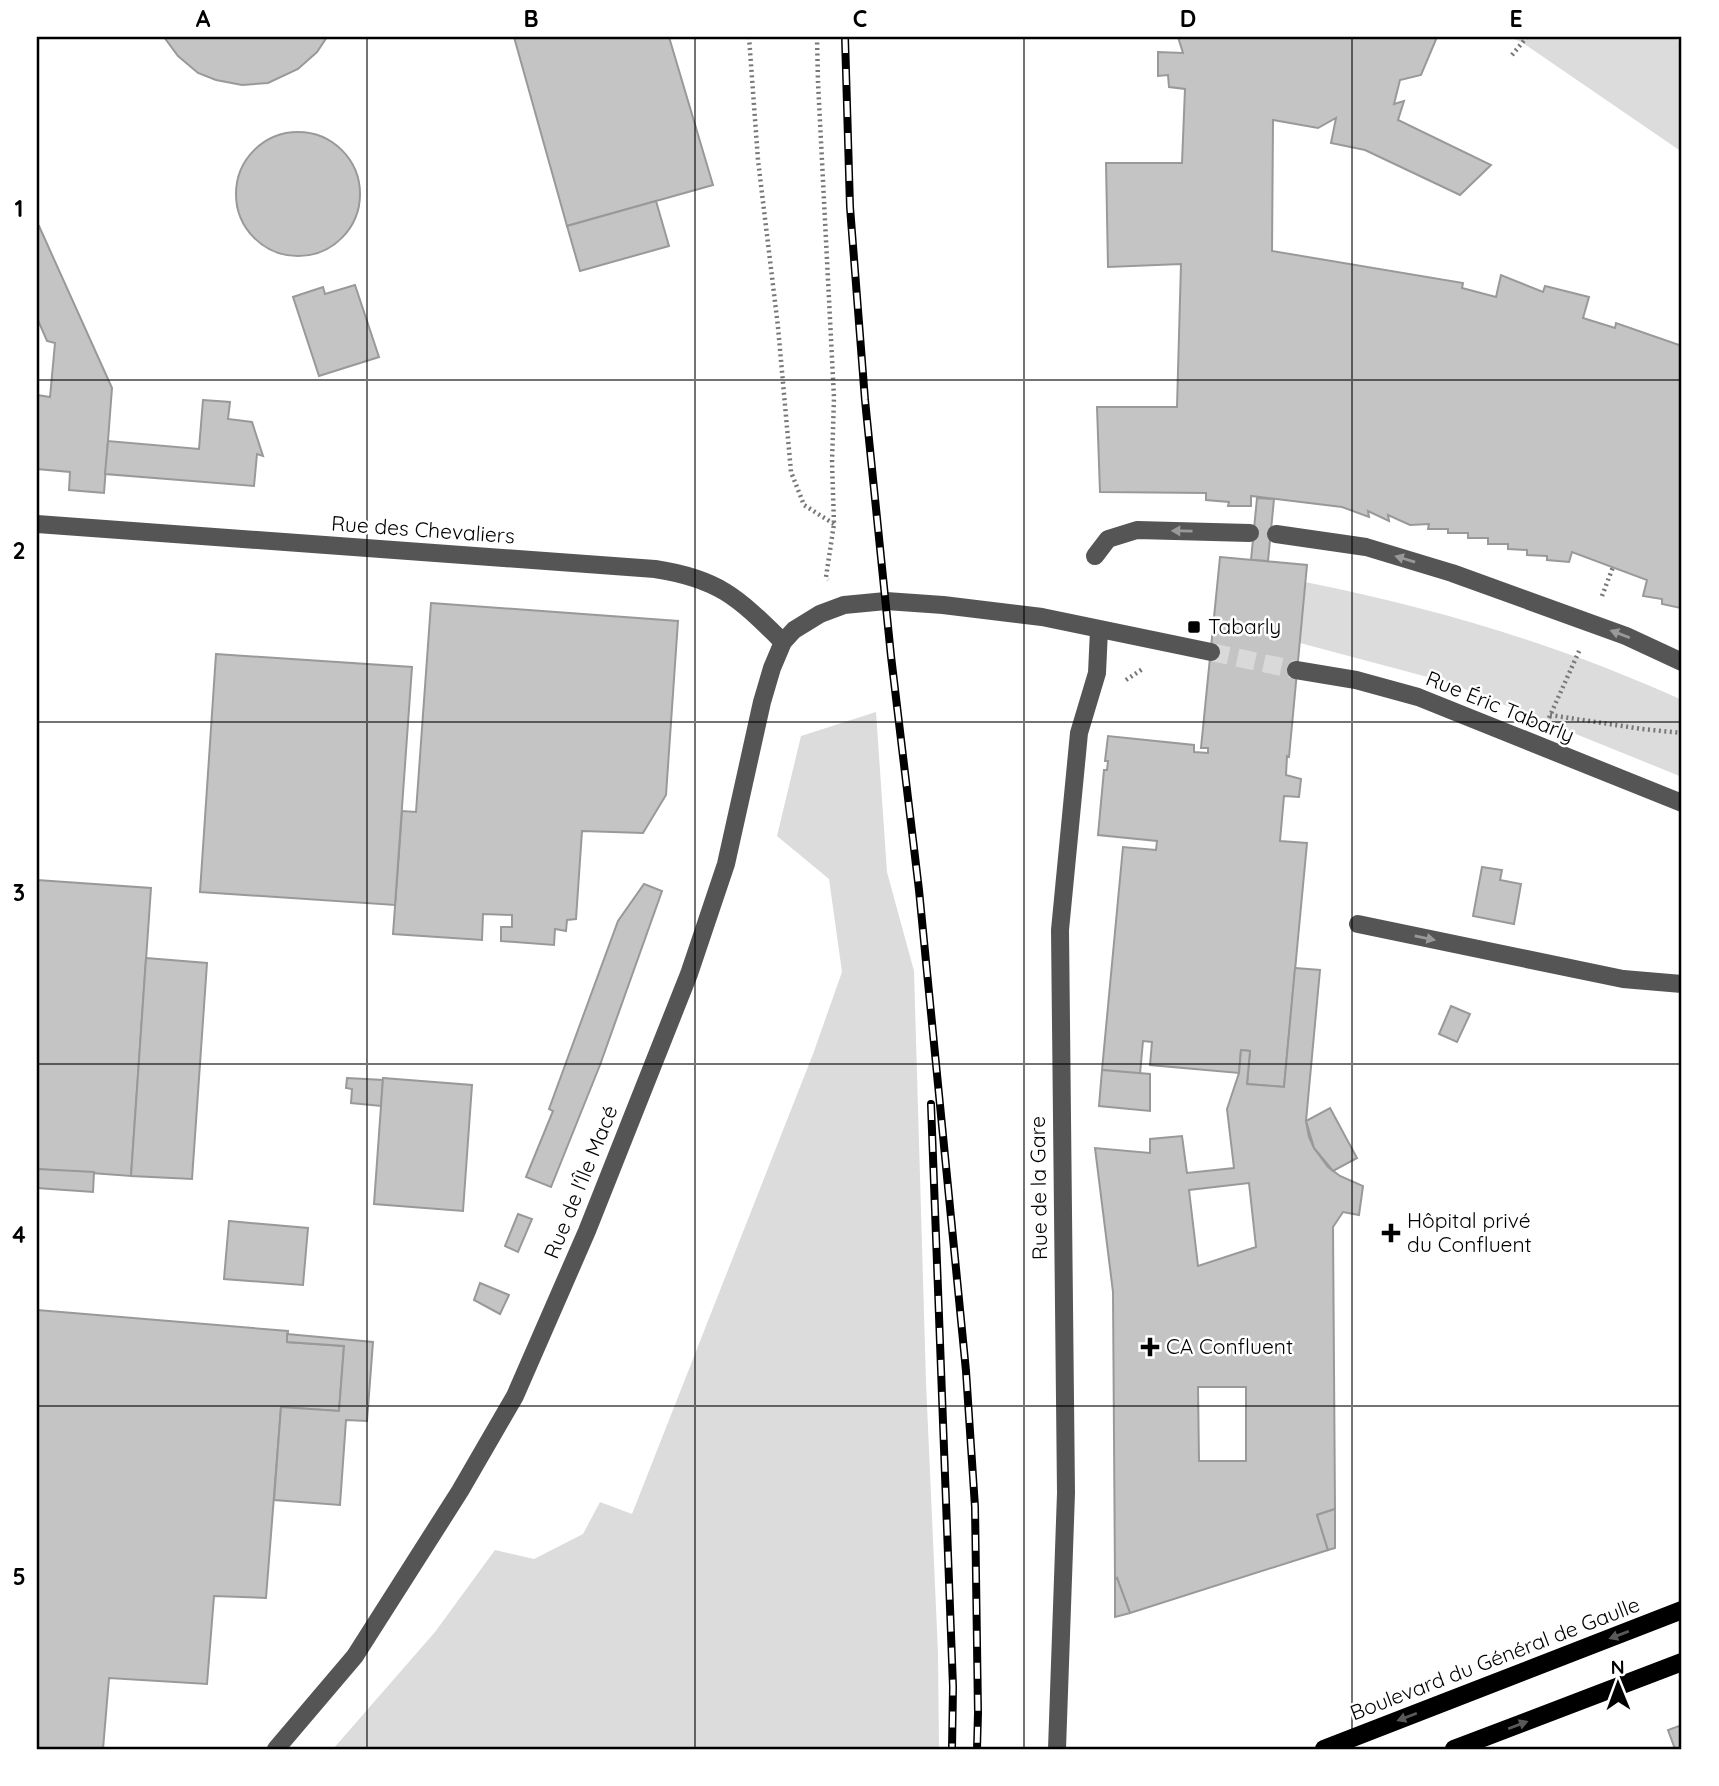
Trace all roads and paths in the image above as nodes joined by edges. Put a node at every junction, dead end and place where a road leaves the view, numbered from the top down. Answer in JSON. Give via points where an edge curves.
{"nodes":[{"id":1,"x":749,"y":37,"type":"edge"},
{"id":2,"x":817,"y":37,"type":"edge"},
{"id":3,"x":1527,"y":37,"type":"edge"},
{"id":4,"x":1512,"y":55,"type":"dead end"},
{"id":5,"x":37,"y":524,"type":"edge"},
{"id":6,"x":834,"y":524,"type":"junction"},
{"id":7,"x":1250,"y":533,"type":"dead end"},
{"id":8,"x":1276,"y":534,"type":"dead end"},
{"id":9,"x":1095,"y":556,"type":"dead end"},
{"id":10,"x":844,"y":605,"type":"junction"},
{"id":11,"x":1099,"y":629,"type":"junction"},
{"id":12,"x":783,"y":642,"type":"junction"},
{"id":13,"x":1581,"y":647,"type":"dead end"},
{"id":14,"x":1211,"y":652,"type":"tunnel mouth"},
{"id":15,"x":1682,"y":662,"type":"edge"},
{"id":16,"x":1150,"y":665,"type":"dead end"},
{"id":17,"x":1296,"y":670,"type":"tunnel mouth"},
{"id":18,"x":1088,"y":699,"type":"junction"},
{"id":19,"x":1682,"y":733,"type":"edge"},
{"id":20,"x":1682,"y":803,"type":"edge"},
{"id":21,"x":1358,"y":924,"type":"dead end"},
{"id":22,"x":1682,"y":984,"type":"edge"},
{"id":23,"x":1682,"y":1610,"type":"edge"},
{"id":24,"x":1682,"y":1662,"type":"edge"},
{"id":25,"x":276,"y":1749,"type":"edge"},
{"id":26,"x":1057,"y":1749,"type":"edge"},
{"id":27,"x":1324,"y":1749,"type":"edge"},
{"id":28,"x":1454,"y":1749,"type":"edge"}],
"edges":[{"from":1,"to":6,"type":"path","via":[[791,472],[804,505]]},
{"from":2,"to":6,"type":"path","via":[[834,398]]},
{"from":3,"to":4,"type":"path"},
{"from":5,"to":12,"type":"street","name":"Rue des Chevaliers","via":[[655,569],[705,580],[728,593]]},
{"from":6,"to":10,"type":"path","via":[[826,577]]},
{"from":7,"to":9,"type":"street","one_way":true,"via":[[1137,530],[1108,539]]},
{"from":15,"to":8,"type":"street","one_way":true,"via":[[1626,636],[1452,573],[1366,547]]},
{"from":10,"to":11,"type":"street","via":[[886,601],[943,605]]},
{"from":10,"to":12,"type":"street","name":"Rue de l'Île Macé","via":[[812,619]]},
{"from":11,"to":14,"type":"street"},
{"from":11,"to":18,"type":"street","name":"Rue de la Gare","via":[[1097,673]]},
{"from":12,"to":25,"type":"street","name":"Rue de l'Île Macé","via":[[762,702],[726,864],[689,974],[587,1231],[515,1396],[355,1656]]},
{"from":13,"to":19,"type":"path","via":[[1551,712]]},
{"from":16,"to":18,"type":"path","via":[[1122,682],[1111,702]]},
{"from":17,"to":20,"type":"street","name":"Rue Éric Tabarly","via":[[1418,697]]},
{"from":18,"to":26,"type":"street","name":"Rue de la Gare","via":[[1079,733],[1060,930],[1066,1493]]},
{"from":21,"to":22,"type":"street","one_way":true,"via":[[1623,979]]},
{"from":23,"to":27,"type":"main road","name":"Boulevard du Général de Gaulle","one_way":true},
{"from":28,"to":24,"type":"main road","one_way":true}]}
